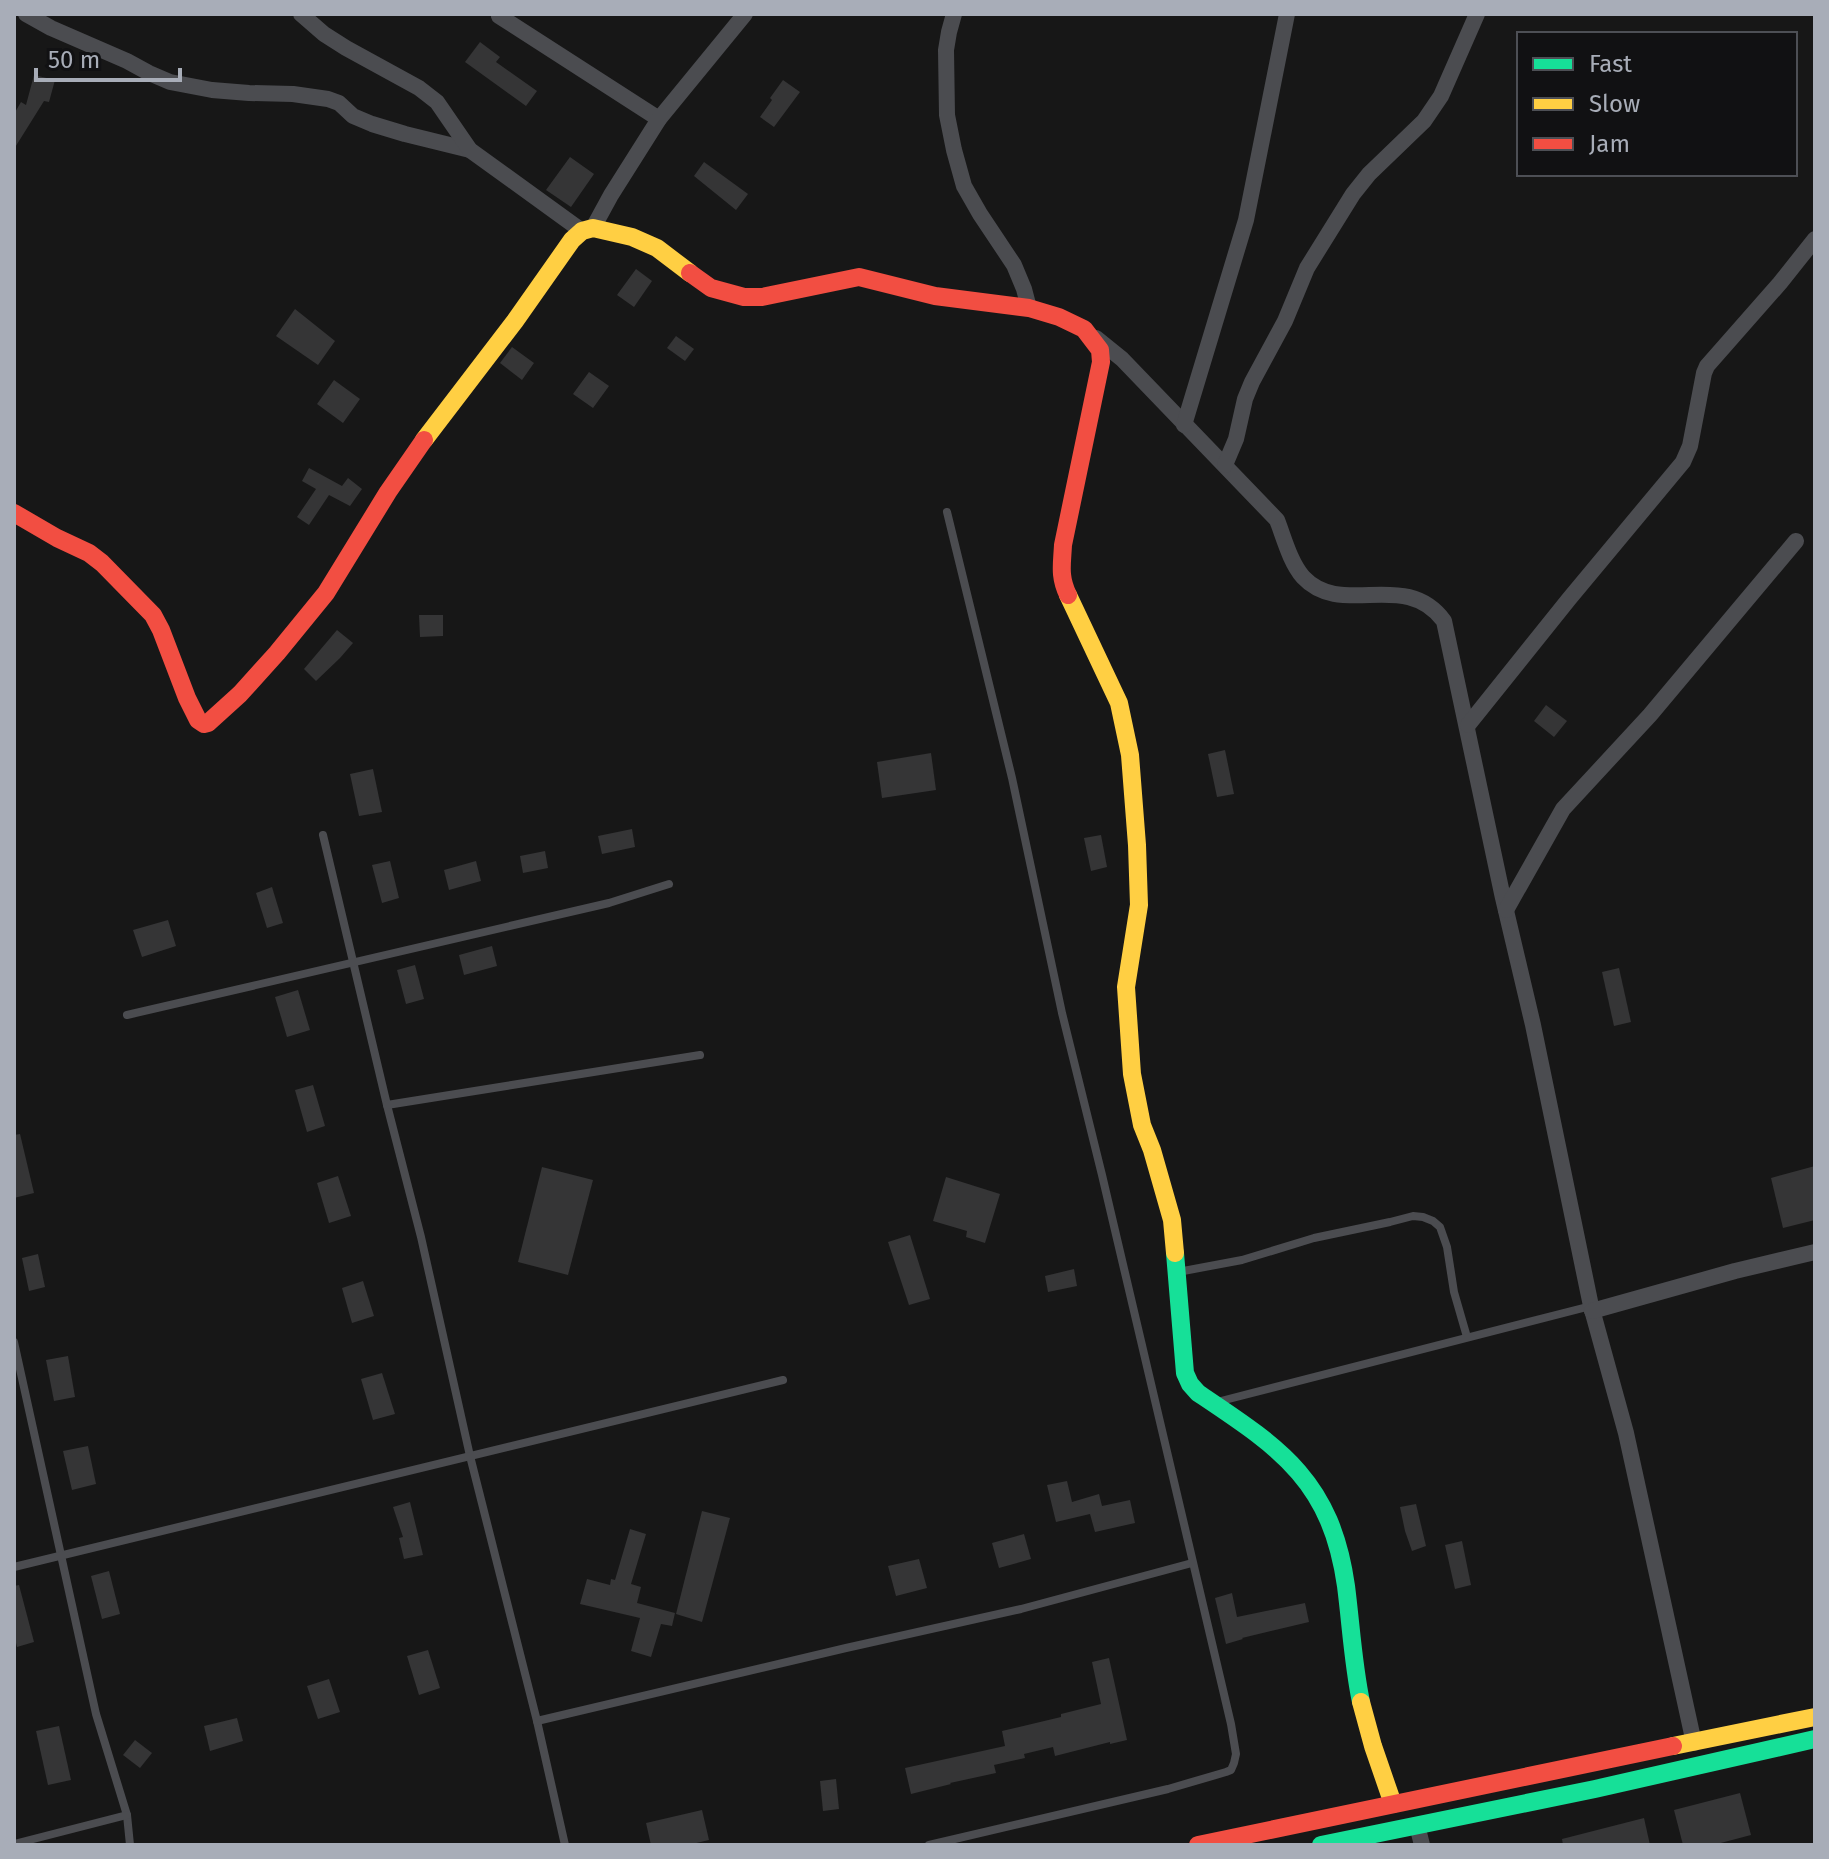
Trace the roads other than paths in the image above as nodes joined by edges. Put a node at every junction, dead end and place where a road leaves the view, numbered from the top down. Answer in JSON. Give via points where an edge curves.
{"nodes":[{"id":1,"x":26,"y":14,"type":"edge"},
{"id":2,"x":301,"y":14,"type":"edge"},
{"id":3,"x":745,"y":14,"type":"edge"},
{"id":4,"x":954,"y":14,"type":"edge"},
{"id":5,"x":1287,"y":14,"type":"edge"},
{"id":6,"x":1477,"y":14,"type":"edge"},
{"id":7,"x":499,"y":16,"type":"dead end"},
{"id":8,"x":659,"y":119,"type":"junction"},
{"id":9,"x":470,"y":150,"type":"junction"},
{"id":10,"x":587,"y":230,"type":"junction"},
{"id":11,"x":1815,"y":239,"type":"edge"},
{"id":12,"x":1029,"y":308,"type":"junction"},
{"id":13,"x":1084,"y":329,"type":"junction"},
{"id":14,"x":1184,"y":425,"type":"junction"},
{"id":15,"x":1225,"y":465,"type":"junction"},
{"id":16,"x":947,"y":512,"type":"dead end"},
{"id":17,"x":14,"y":513,"type":"edge"},
{"id":18,"x":1796,"y":541,"type":"dead end"},
{"id":19,"x":1468,"y":725,"type":"junction"},
{"id":20,"x":323,"y":835,"type":"dead end"},
{"id":21,"x":669,"y":884,"type":"dead end"},
{"id":22,"x":1506,"y":910,"type":"junction"},
{"id":23,"x":352,"y":961,"type":"junction"},
{"id":24,"x":127,"y":1015,"type":"dead end"},
{"id":25,"x":700,"y":1055,"type":"dead end"},
{"id":26,"x":387,"y":1105,"type":"junction"},
{"id":27,"x":1815,"y":1252,"type":"edge"},
{"id":28,"x":1177,"y":1272,"type":"junction"},
{"id":29,"x":1591,"y":1308,"type":"junction"},
{"id":30,"x":1467,"y":1337,"type":"junction"},
{"id":31,"x":14,"y":1342,"type":"edge"},
{"id":32,"x":783,"y":1380,"type":"dead end"},
{"id":33,"x":1212,"y":1403,"type":"junction"},
{"id":34,"x":470,"y":1456,"type":"junction"},
{"id":35,"x":62,"y":1556,"type":"junction"},
{"id":36,"x":1192,"y":1563,"type":"junction"},
{"id":37,"x":14,"y":1567,"type":"edge"},
{"id":38,"x":1815,"y":1717,"type":"edge"},
{"id":39,"x":537,"y":1721,"type":"junction"},
{"id":40,"x":1815,"y":1739,"type":"edge"},
{"id":41,"x":1694,"y":1743,"type":"junction"},
{"id":42,"x":1393,"y":1804,"type":"junction"},
{"id":43,"x":127,"y":1815,"type":"junction"},
{"id":44,"x":1417,"y":1825,"type":"junction"},
{"id":45,"x":14,"y":1844,"type":"edge"},
{"id":46,"x":130,"y":1845,"type":"edge"},
{"id":47,"x":565,"y":1845,"type":"edge"},
{"id":48,"x":929,"y":1845,"type":"edge"},
{"id":49,"x":1198,"y":1845,"type":"edge"},
{"id":50,"x":1321,"y":1845,"type":"edge"},
{"id":51,"x":1422,"y":1845,"type":"edge"}],
"edges":[{"from":1,"to":9,"type":"street","via":[[170,82],[328,99],[372,124]]},
{"from":2,"to":9,"type":"street","via":[[324,34],[437,102]]},
{"from":3,"to":8,"type":"street"},
{"from":4,"to":12,"type":"street","via":[[946,50],[947,115],[954,150],[964,186],[1014,265]]},
{"from":5,"to":14,"type":"street","via":[[1246,220]]},
{"from":6,"to":15,"type":"street","via":[[1441,96],[1424,121],[1353,194],[1307,268],[1252,382]]},
{"from":7,"to":8,"type":"street"},
{"from":8,"to":10,"type":"street"},
{"from":9,"to":10,"type":"street"},
{"from":10,"to":12,"type":"street","via":[[645,242],[711,288],[744,297],[859,277],[935,296]]},
{"from":10,"to":17,"type":"street","via":[[572,240],[428,434],[326,593],[250,684],[208,723],[198,720],[153,615],[89,553]]},
{"from":11,"to":19,"type":"street","via":[[1707,366],[1683,462]]},
{"from":12,"to":13,"type":"street"},
{"from":13,"to":14,"type":"street","via":[[1122,359]]},
{"from":13,"to":28,"type":"street","via":[[1100,350],[1101,362],[1061,574],[1119,703],[1130,755],[1139,905],[1126,987],[1132,1074],[1172,1220]]},
{"from":14,"to":15,"type":"street"},
{"from":15,"to":19,"type":"street","via":[[1277,520],[1301,575],[1317,589],[1397,594],[1435,608],[1444,621]]},
{"from":16,"to":36,"type":"lane"},
{"from":18,"to":22,"type":"street","via":[[1563,809]]},
{"from":19,"to":22,"type":"street"},
{"from":20,"to":23,"type":"lane"},
{"from":21,"to":23,"type":"lane","via":[[609,903]]},
{"from":22,"to":29,"type":"street"},
{"from":23,"to":24,"type":"lane"},
{"from":23,"to":26,"type":"lane"},
{"from":25,"to":26,"type":"lane"},
{"from":26,"to":34,"type":"lane"},
{"from":27,"to":29,"type":"street"},
{"from":28,"to":30,"type":"lane","via":[[1423,1217],[1440,1227],[1444,1237]]},
{"from":28,"to":33,"type":"street","via":[[1185,1373]]},
{"from":29,"to":30,"type":"lane"},
{"from":29,"to":41,"type":"street","via":[[1626,1433]]},
{"from":30,"to":33,"type":"lane"},
{"from":31,"to":35,"type":"lane"},
{"from":32,"to":34,"type":"lane"},
{"from":33,"to":42,"type":"street","via":[[1283,1454],[1330,1519],[1345,1577],[1358,1688]]},
{"from":34,"to":35,"type":"lane"},
{"from":34,"to":39,"type":"lane"},
{"from":35,"to":37,"type":"lane"},
{"from":35,"to":43,"type":"lane","via":[[96,1714]]},
{"from":36,"to":39,"type":"lane","via":[[1021,1609]]},
{"from":36,"to":48,"type":"lane","via":[[1231,1724],[1236,1754],[1231,1770]]},
{"from":38,"to":41,"type":"street"},
{"from":39,"to":47,"type":"lane"},
{"from":40,"to":44,"type":"street"},
{"from":41,"to":42,"type":"street"},
{"from":42,"to":49,"type":"street"},
{"from":43,"to":45,"type":"lane"},
{"from":43,"to":46,"type":"lane"},
{"from":44,"to":50,"type":"street"},
{"from":44,"to":51,"type":"street"}]}
